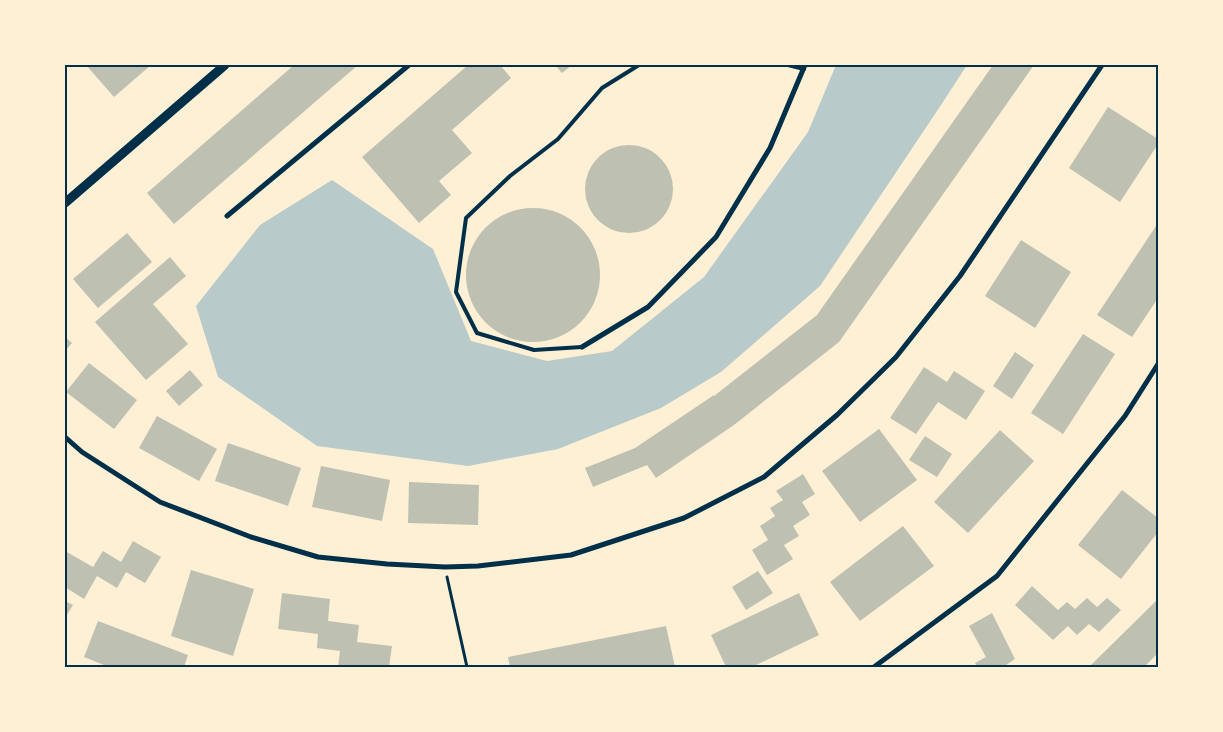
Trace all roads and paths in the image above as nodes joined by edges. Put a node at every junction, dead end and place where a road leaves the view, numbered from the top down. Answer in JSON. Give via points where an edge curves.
{"nodes":[{"id":1,"x":226,"y":65,"type":"edge"},
{"id":2,"x":409,"y":65,"type":"edge"},
{"id":3,"x":639,"y":65,"type":"edge"},
{"id":4,"x":788,"y":65,"type":"edge"},
{"id":5,"x":1102,"y":65,"type":"edge"},
{"id":6,"x":804,"y":67,"type":"edge"},
{"id":7,"x":65,"y":203,"type":"edge"},
{"id":8,"x":227,"y":216,"type":"dead end"},
{"id":9,"x":582,"y":347,"type":"joint"},
{"id":10,"x":1158,"y":364,"type":"edge"},
{"id":11,"x":65,"y":438,"type":"edge"},
{"id":12,"x":445,"y":568,"type":"junction"},
{"id":13,"x":467,"y":667,"type":"edge"},
{"id":14,"x":874,"y":667,"type":"edge"}],
"edges":[{"from":1,"to":7,"type":"street"},
{"from":2,"to":8,"type":"street"},
{"from":3,"to":9,"type":"lane","via":[[602,88],[558,139],[510,176],[466,218],[456,292],[477,333],[534,350]]},
{"from":4,"to":6,"type":"lane"},
{"from":5,"to":12,"type":"street","via":[[960,276],[896,357],[837,415],[764,477],[684,518],[571,555]]},
{"from":6,"to":9,"type":"street","via":[[770,148],[716,237],[648,307]]},
{"from":10,"to":14,"type":"street","via":[[1125,416],[997,576]]},
{"from":11,"to":12,"type":"street","via":[[160,502],[251,538],[318,557]]},
{"from":12,"to":13,"type":"path"}]}
